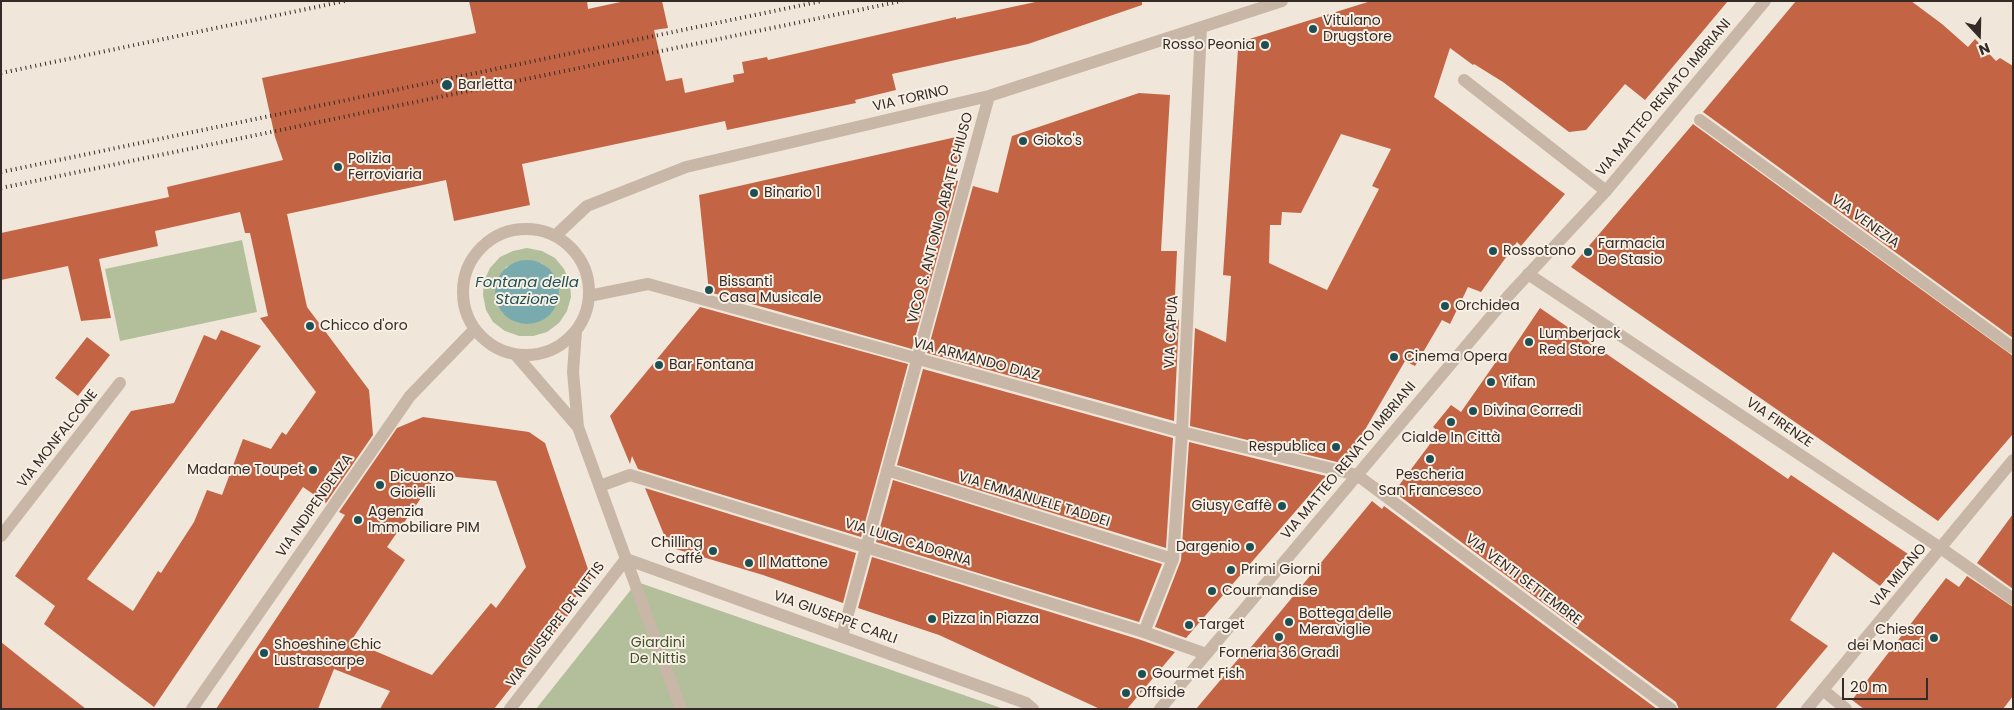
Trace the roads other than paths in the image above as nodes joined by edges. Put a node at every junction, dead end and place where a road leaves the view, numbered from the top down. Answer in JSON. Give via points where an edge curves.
{"nodes":[{"id":1,"x":1282,"y":1,"type":"edge"},
{"id":2,"x":1765,"y":1,"type":"edge"},
{"id":3,"x":1201,"y":27,"type":"junction"},
{"id":4,"x":1464,"y":80,"type":"dead end"},
{"id":5,"x":989,"y":96,"type":"junction"},
{"id":6,"x":1700,"y":120,"type":"dead end"},
{"id":7,"x":1606,"y":191,"type":"junction"},
{"id":8,"x":555,"y":236,"type":"junction"},
{"id":9,"x":1528,"y":274,"type":"junction"},
{"id":10,"x":589,"y":296,"type":"junction"},
{"id":11,"x":474,"y":330,"type":"junction"},
{"id":12,"x":576,"y":331,"type":"junction"},
{"id":13,"x":2013,"y":348,"type":"edge"},
{"id":14,"x":515,"y":354,"type":"junction"},
{"id":15,"x":918,"y":360,"type":"junction"},
{"id":16,"x":120,"y":383,"type":"dead end"},
{"id":17,"x":578,"y":427,"type":"junction"},
{"id":18,"x":1182,"y":432,"type":"junction"},
{"id":19,"x":2013,"y":460,"type":"edge"},
{"id":20,"x":887,"y":470,"type":"junction"},
{"id":21,"x":1357,"y":474,"type":"junction"},
{"id":22,"x":600,"y":486,"type":"junction"},
{"id":23,"x":1,"y":536,"type":"edge"},
{"id":24,"x":866,"y":546,"type":"junction"},
{"id":25,"x":1942,"y":549,"type":"junction"},
{"id":26,"x":626,"y":559,"type":"junction"},
{"id":27,"x":1173,"y":559,"type":"junction"},
{"id":28,"x":2013,"y":598,"type":"edge"},
{"id":29,"x":1144,"y":632,"type":"junction"},
{"id":30,"x":842,"y":636,"type":"junction"},
{"id":31,"x":1206,"y":654,"type":"junction"},
{"id":32,"x":1823,"y":690,"type":"junction"},
{"id":33,"x":192,"y":709,"type":"edge"},
{"id":34,"x":510,"y":709,"type":"edge"},
{"id":35,"x":681,"y":709,"type":"edge"},
{"id":36,"x":1033,"y":709,"type":"edge"},
{"id":37,"x":1160,"y":709,"type":"edge"},
{"id":38,"x":1670,"y":709,"type":"edge"},
{"id":39,"x":1806,"y":709,"type":"edge"},
{"id":40,"x":1846,"y":709,"type":"edge"}],
"edges":[{"from":1,"to":3,"type":"street","name":"VIA TORINO"},
{"from":2,"to":7,"type":"street","name":"VIA MATTEO RENATO IMBRIANI"},
{"from":3,"to":5,"type":"street","name":"VIA TORINO"},
{"from":3,"to":18,"type":"street","name":"VIA CAPUA"},
{"from":4,"to":7,"type":"street","name":"VIA MATTEO RENATO IMBRIANI"},
{"from":5,"to":8,"type":"street","name":"VIA TORINO","via":[[686,167],[587,206]]},
{"from":5,"to":15,"type":"street","name":"VICO S. ANTONIO ABATE CHIUSO"},
{"from":6,"to":13,"type":"street","name":"VIA VENEZIA"},
{"from":7,"to":9,"type":"street","name":"VIA MATTEO RENATO IMBRIANI"},
{"from":8,"to":10,"type":"street","via":[[581,261],[588,278]]},
{"from":8,"to":11,"type":"street","via":[[537,230],[518,230],[499,235],[483,246],[471,261],[464,281],[464,303]]},
{"from":9,"to":21,"type":"street","name":"VIA MATTEO RENATO IMBRIANI"},
{"from":9,"to":25,"type":"street","name":"VIA FIRENZE"},
{"from":10,"to":12,"type":"street","via":[[585,314]]},
{"from":10,"to":15,"type":"street","name":"VIA ARMANDO DIAZ","via":[[648,284]]},
{"from":11,"to":14,"type":"street","via":[[499,349]]},
{"from":11,"to":33,"type":"street","name":"VIA INDIPENDENZA","via":[[410,396]]},
{"from":12,"to":14,"type":"street","via":[[559,346],[538,354]]},
{"from":12,"to":17,"type":"street","via":[[574,372]]},
{"from":14,"to":17,"type":"street"},
{"from":15,"to":18,"type":"street","name":"VIA ARMANDO DIAZ"},
{"from":15,"to":20,"type":"street","name":"VICO S. ANTONIO ABATE CHIUSO"},
{"from":16,"to":23,"type":"street","name":"VIA MONFALCONE"},
{"from":17,"to":22,"type":"street"},
{"from":18,"to":21,"type":"street","name":"VIA ARMANDO DIAZ"},
{"from":18,"to":27,"type":"street","name":"VIA CAPUA"},
{"from":19,"to":25,"type":"street","name":"VIA MILANO"},
{"from":20,"to":24,"type":"street","name":"VICO S. ANTONIO ABATE CHIUSO"},
{"from":20,"to":27,"type":"street","name":"VIA EMMANUELE TADDEI"},
{"from":21,"to":31,"type":"street","name":"VIA MATTEO RENATO IMBRIANI"},
{"from":21,"to":38,"type":"street","name":"VIA VENTI SETTEMBRE"},
{"from":22,"to":24,"type":"street","name":"VIA LUIGI CADORNA","via":[[630,475]]},
{"from":22,"to":26,"type":"street"},
{"from":24,"to":29,"type":"street","name":"VIA LUIGI CADORNA"},
{"from":24,"to":30,"type":"street","name":"VICO S. ANTONIO ABATE CHIUSO"},
{"from":25,"to":28,"type":"street","name":"VIA FIRENZE"},
{"from":25,"to":32,"type":"street","name":"VIA MILANO"},
{"from":26,"to":30,"type":"street","name":"VIA GIUSEPPE CARLI"},
{"from":26,"to":34,"type":"street","name":"VIA GIUSEPPE DE NITTIS"},
{"from":26,"to":35,"type":"street"},
{"from":27,"to":29,"type":"street","name":"VIA CAPUA"},
{"from":29,"to":31,"type":"street","name":"VIA LUIGI CADORNA"},
{"from":30,"to":36,"type":"street","name":"VIA GIUSEPPE CARLI","via":[[1026,703]]},
{"from":31,"to":37,"type":"street","name":"VIA MATTEO RENATO IMBRIANI"},
{"from":32,"to":39,"type":"street","name":"VIA MILANO"},
{"from":32,"to":40,"type":"street"}]}
